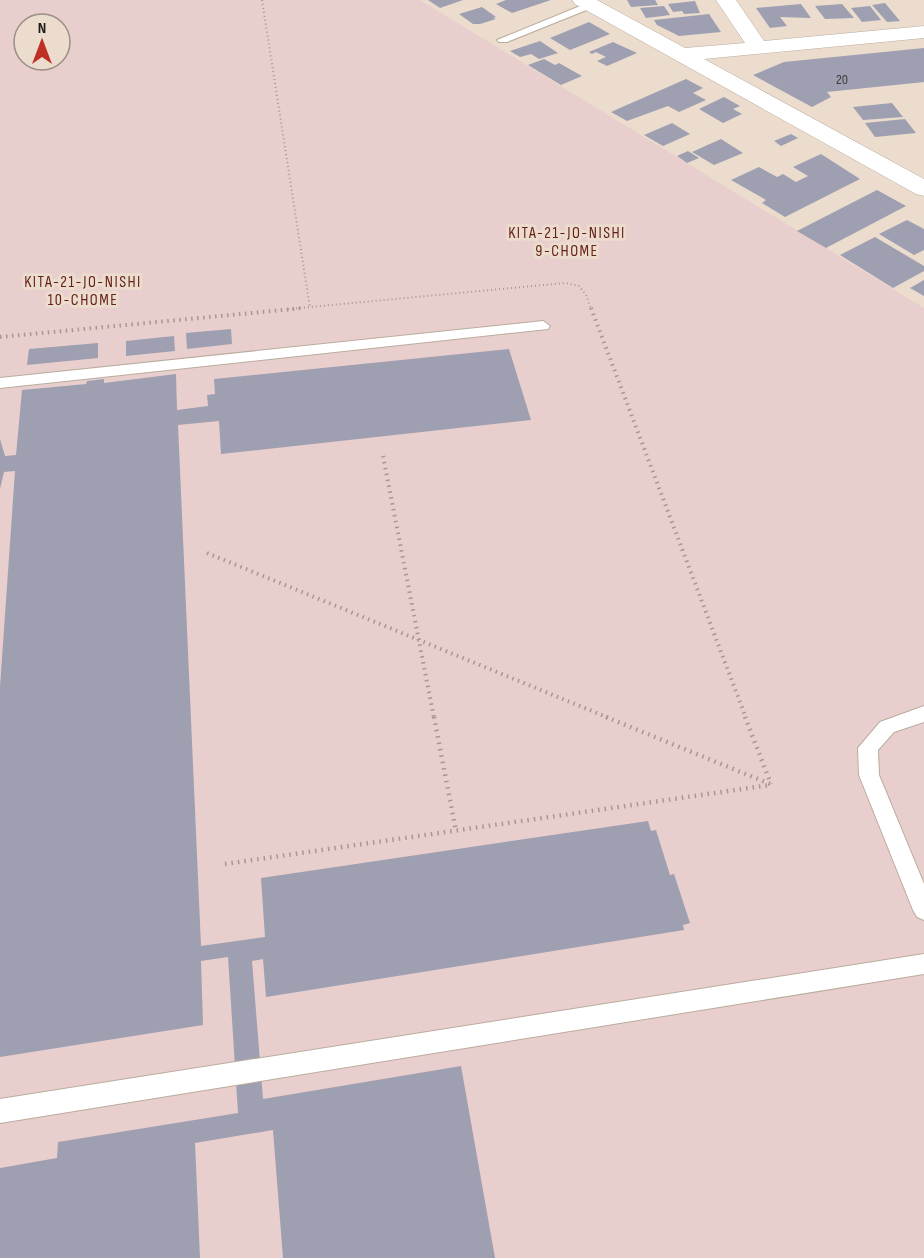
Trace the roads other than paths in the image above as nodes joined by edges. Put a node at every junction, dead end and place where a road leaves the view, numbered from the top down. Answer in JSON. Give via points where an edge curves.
{"nodes":[{"id":1,"x":726,"y":0,"type":"edge"},
{"id":2,"x":586,"y":2,"type":"edge"},
{"id":3,"x":924,"y":32,"type":"edge"},
{"id":4,"x":503,"y":40,"type":"dead end"},
{"id":5,"x":758,"y":47,"type":"junction"},
{"id":6,"x":680,"y":55,"type":"junction"},
{"id":7,"x":922,"y":187,"type":"edge"},
{"id":8,"x":543,"y":326,"type":"dead end"},
{"id":9,"x":0,"y":383,"type":"edge"},
{"id":10,"x":924,"y":714,"type":"edge"},
{"id":11,"x":924,"y":910,"type":"edge"},
{"id":12,"x":924,"y":964,"type":"edge"},
{"id":13,"x":0,"y":1111,"type":"edge"}],
"edges":[{"from":1,"to":5,"type":"street"},
{"from":2,"to":4,"type":"lane"},
{"from":2,"to":6,"type":"street"},
{"from":3,"to":5,"type":"street"},
{"from":5,"to":6,"type":"street"},
{"from":6,"to":7,"type":"street"},
{"from":8,"to":9,"type":"lane"},
{"from":10,"to":11,"type":"lane","via":[[887,727],[868,748],[869,775]]},
{"from":12,"to":13,"type":"lane"}]}
